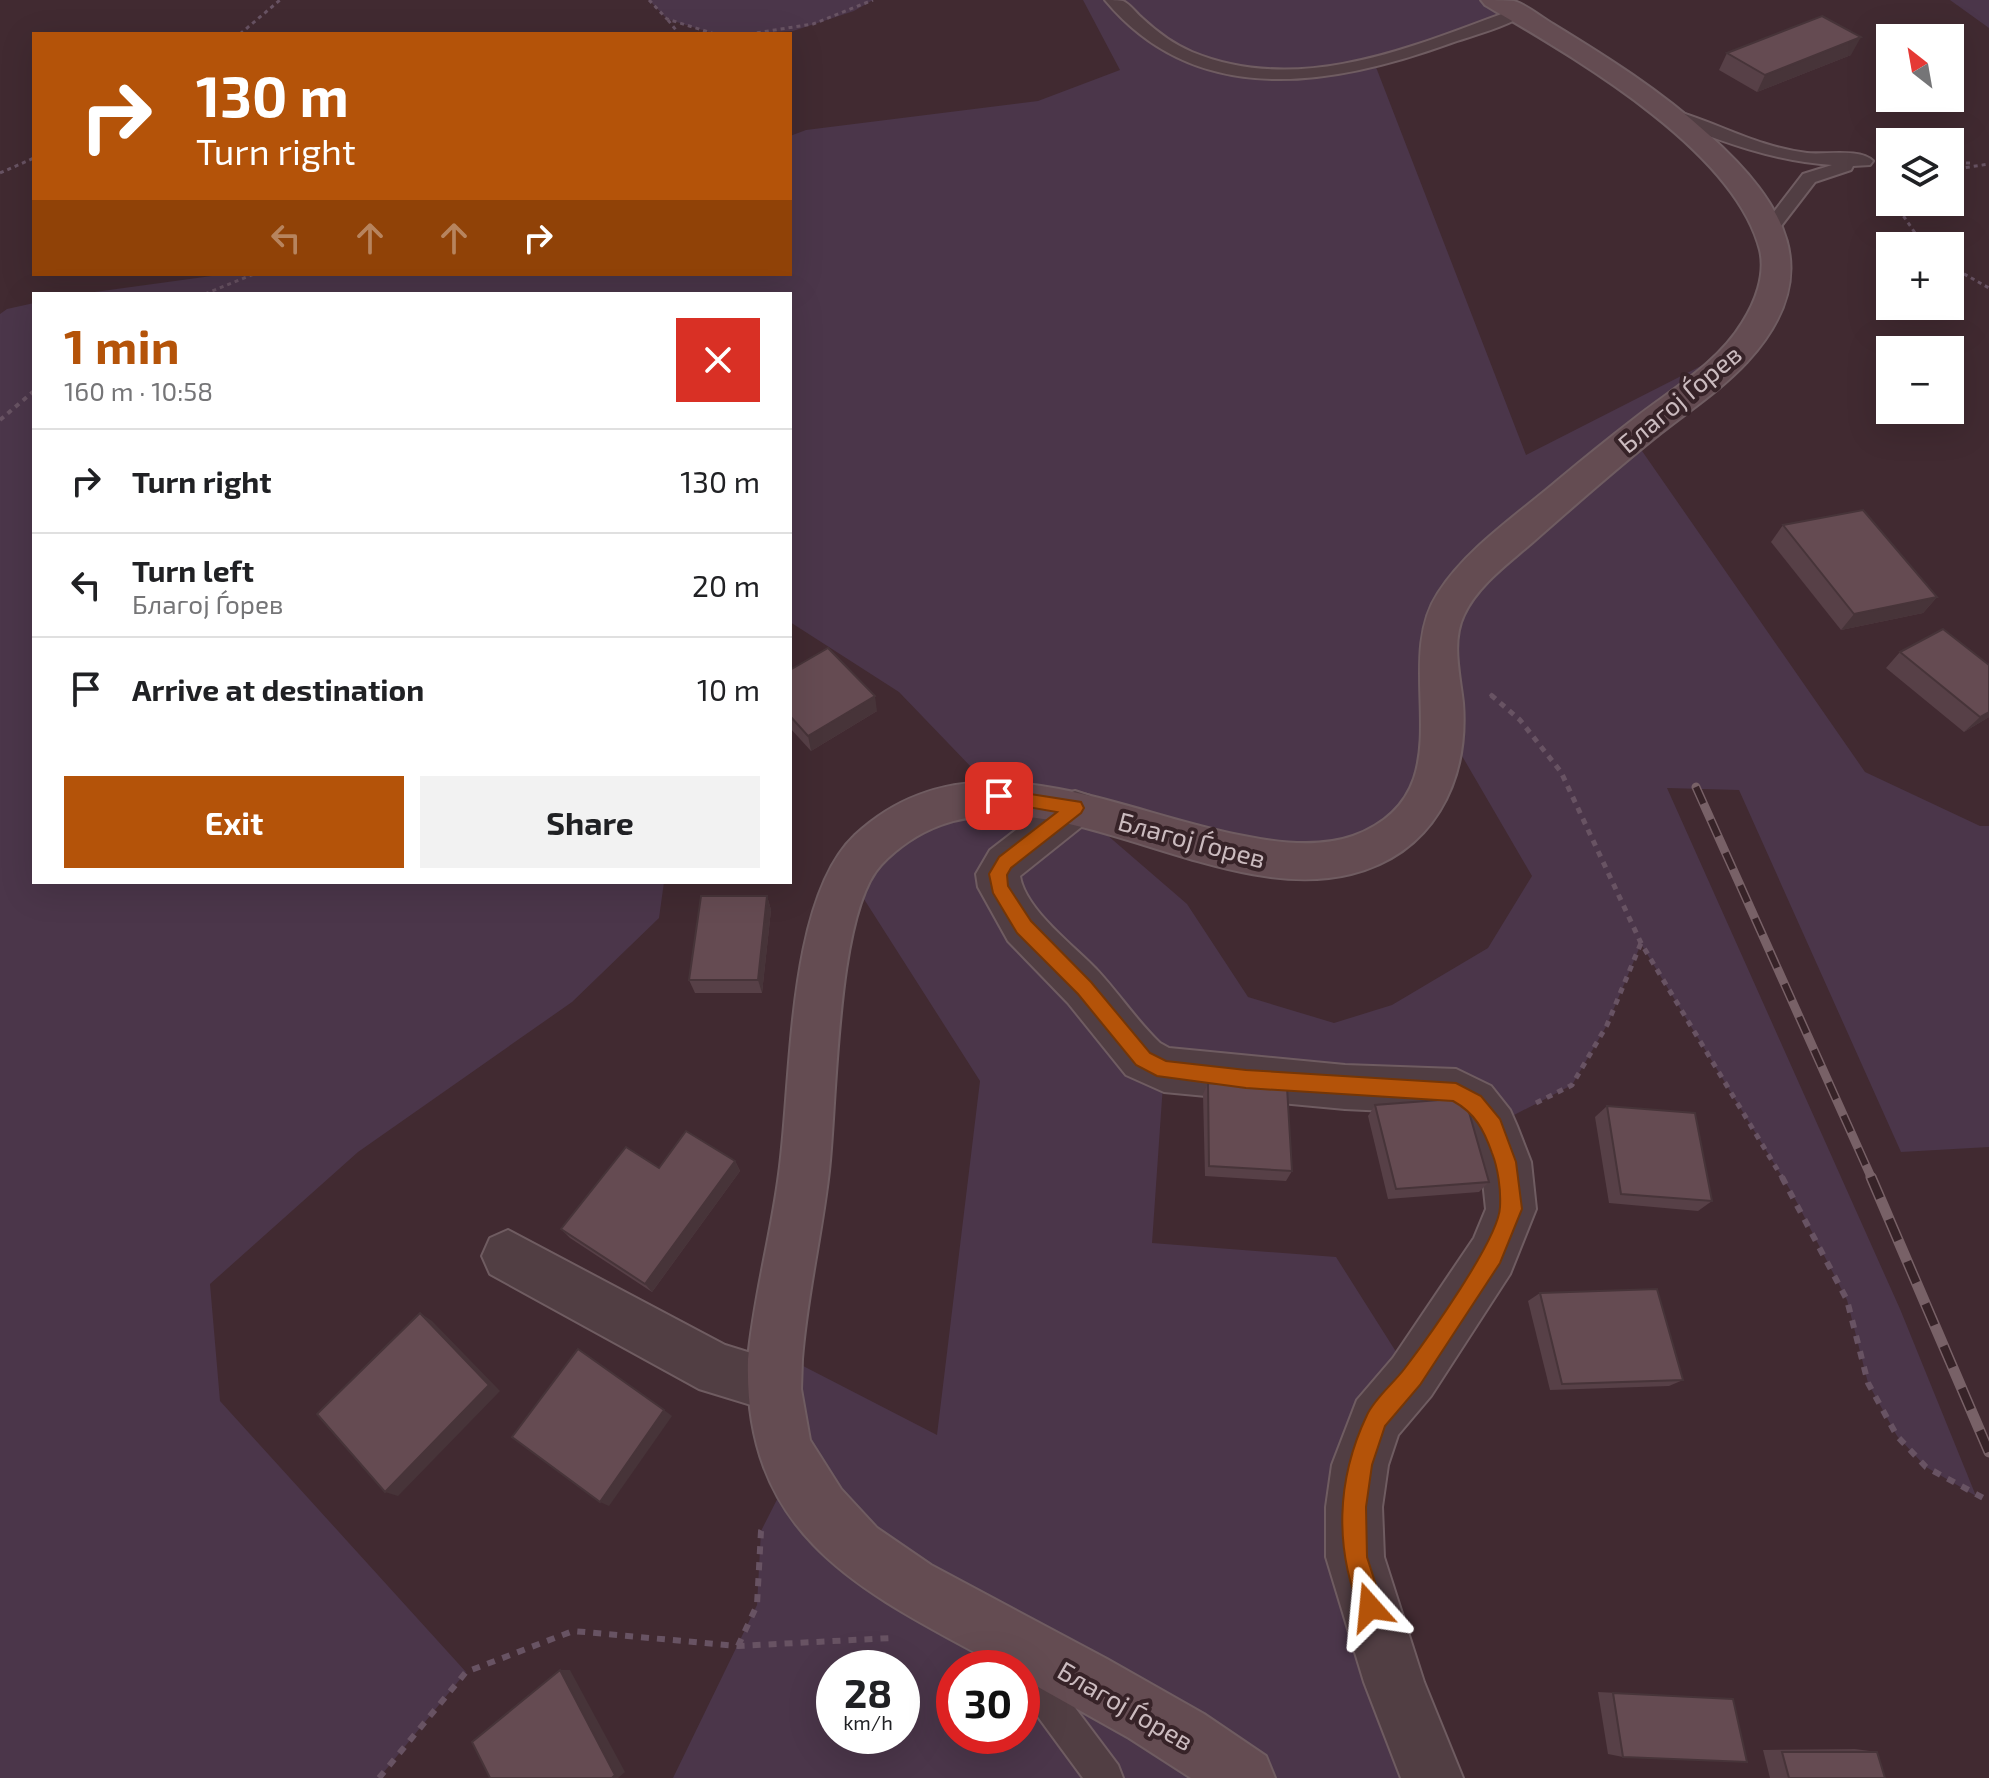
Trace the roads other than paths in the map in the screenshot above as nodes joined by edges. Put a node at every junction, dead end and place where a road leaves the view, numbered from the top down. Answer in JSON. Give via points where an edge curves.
{"nodes":[{"id":1,"x":1113,"y":0,"type":"edge"},
{"id":2,"x":1505,"y":7,"type":"edge"},
{"id":3,"x":1662,"y":112,"type":"junction"},
{"id":4,"x":1769,"y":230,"type":"junction"},
{"id":5,"x":1075,"y":808,"type":"junction"},
{"id":6,"x":508,"y":1256,"type":"dead end"},
{"id":7,"x":774,"y":1385,"type":"junction"},
{"id":8,"x":998,"y":1632,"type":"junction"},
{"id":9,"x":1105,"y":1778,"type":"edge"},
{"id":10,"x":1244,"y":1778,"type":"edge"},
{"id":11,"x":1432,"y":1778,"type":"edge"}],
"edges":[{"from":1,"to":2,"type":"lane","via":[[1171,49],[1192,59],[1224,69],[1292,76],[1373,62],[1433,44]]},
{"from":2,"to":3,"type":"main road","name":"Благој Ѓорев","via":[[1571,45]]},
{"from":3,"to":4,"type":"main road","name":"Благој Ѓорев","via":[[1746,189]]},
{"from":3,"to":4,"type":"lane","via":[[1753,147],[1806,158],[1864,161],[1809,178]]},
{"from":4,"to":5,"type":"main road","name":"Благој Ѓорев","via":[[1777,277],[1770,303],[1746,343],[1483,564],[1443,619],[1438,651],[1443,723],[1436,772],[1421,811],[1388,840],[1336,861],[1264,861]]},
{"from":5,"to":7,"type":"main road","name":"Благој Ѓорев","via":[[999,796],[951,803],[892,828],[848,874],[824,953],[804,1175]]},
{"from":5,"to":11,"type":"street","via":[[1005,863],[998,874],[1000,887],[1024,927],[1143,1059],[1164,1070],[1246,1079],[1456,1092],[1474,1102],[1493,1126],[1506,1162],[1511,1209],[1492,1256],[1412,1377],[1376,1419],[1360,1465],[1354,1507],[1355,1557],[1394,1682]]},
{"from":6,"to":7,"type":"street","via":[[718,1370]]},
{"from":7,"to":8,"type":"main road","name":"Благој Ѓорев","via":[[777,1425],[793,1468],[843,1535],[897,1577]]},
{"from":8,"to":9,"type":"lane"},
{"from":8,"to":10,"type":"main road","name":"Благој Ѓорев","via":[[1152,1716]]}]}
